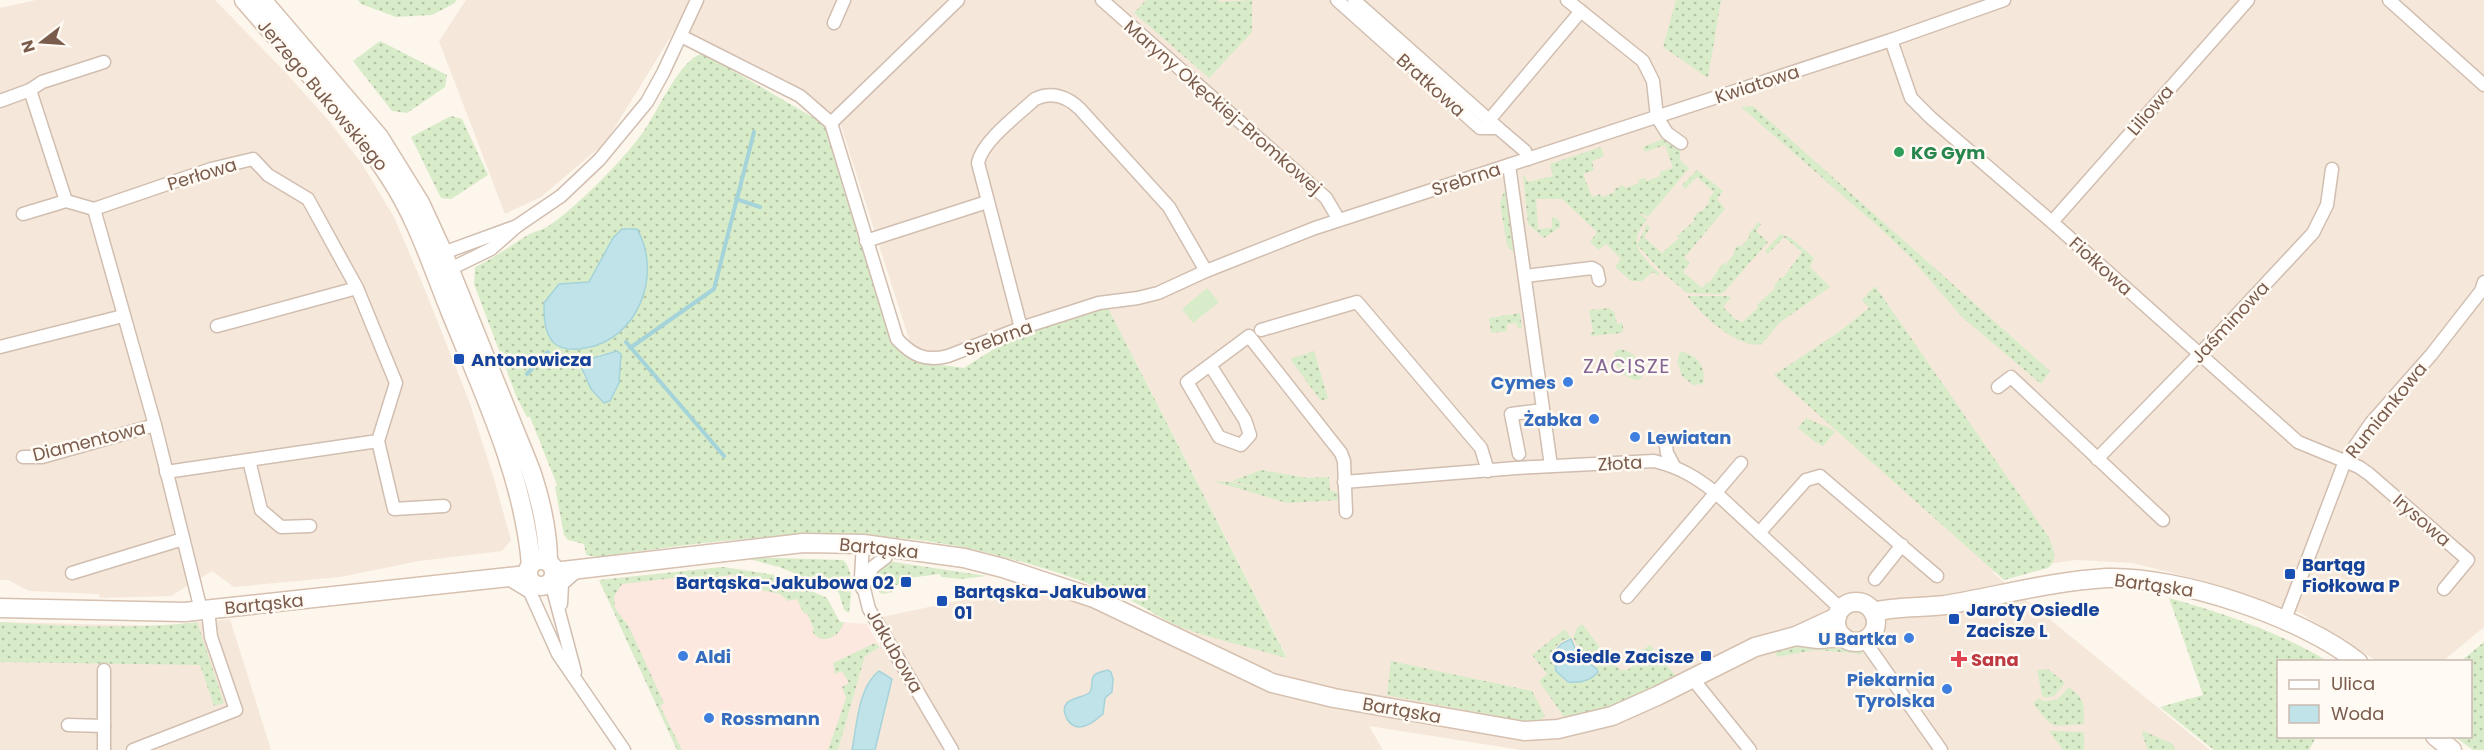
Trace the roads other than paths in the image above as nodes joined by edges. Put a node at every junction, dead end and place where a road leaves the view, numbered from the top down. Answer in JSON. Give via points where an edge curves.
{"nodes":[{"id":1,"x":244,"y":0,"type":"edge"},
{"id":2,"x":262,"y":0,"type":"edge"},
{"id":3,"x":697,"y":0,"type":"edge"},
{"id":4,"x":844,"y":0,"type":"edge"},
{"id":5,"x":958,"y":0,"type":"edge"},
{"id":6,"x":1102,"y":0,"type":"edge"},
{"id":7,"x":1337,"y":0,"type":"edge"},
{"id":8,"x":1354,"y":0,"type":"edge"},
{"id":9,"x":1567,"y":0,"type":"edge"},
{"id":10,"x":2004,"y":0,"type":"edge"},
{"id":11,"x":2248,"y":0,"type":"edge"},
{"id":12,"x":2389,"y":0,"type":"edge"},
{"id":13,"x":1581,"y":11,"type":"junction"},
{"id":14,"x":834,"y":22,"type":"dead end"},
{"id":15,"x":681,"y":36,"type":"junction"},
{"id":16,"x":1891,"y":40,"type":"junction"},
{"id":17,"x":104,"y":62,"type":"dead end"},
{"id":18,"x":2484,"y":85,"type":"edge"},
{"id":19,"x":30,"y":90,"type":"junction"},
{"id":20,"x":0,"y":101,"type":"edge"},
{"id":21,"x":1657,"y":117,"type":"junction"},
{"id":22,"x":831,"y":123,"type":"junction"},
{"id":23,"x":1494,"y":123,"type":"junction"},
{"id":24,"x":1681,"y":143,"type":"dead end"},
{"id":25,"x":1528,"y":159,"type":"junction"},
{"id":26,"x":1509,"y":165,"type":"junction"},
{"id":27,"x":2332,"y":169,"type":"dead end"},
{"id":28,"x":66,"y":201,"type":"junction"},
{"id":29,"x":987,"y":202,"type":"junction"},
{"id":30,"x":94,"y":209,"type":"junction"},
{"id":31,"x":23,"y":214,"type":"dead end"},
{"id":32,"x":1339,"y":220,"type":"junction"},
{"id":33,"x":2052,"y":222,"type":"junction"},
{"id":34,"x":516,"y":226,"type":"junction"},
{"id":35,"x":866,"y":241,"type":"junction"},
{"id":36,"x":442,"y":263,"type":"junction"},
{"id":37,"x":1206,"y":271,"type":"junction"},
{"id":38,"x":1526,"y":276,"type":"junction"},
{"id":39,"x":1599,"y":280,"type":"dead end"},
{"id":40,"x":357,"y":288,"type":"junction"},
{"id":41,"x":2483,"y":289,"type":"edge"},
{"id":42,"x":123,"y":316,"type":"junction"},
{"id":43,"x":217,"y":326,"type":"dead end"},
{"id":44,"x":1021,"y":328,"type":"junction"},
{"id":45,"x":1261,"y":330,"type":"dead end"},
{"id":46,"x":0,"y":347,"type":"edge"},
{"id":47,"x":2199,"y":354,"type":"junction"},
{"id":48,"x":1210,"y":365,"type":"junction"},
{"id":49,"x":1998,"y":387,"type":"dead end"},
{"id":50,"x":1544,"y":410,"type":"junction"},
{"id":51,"x":155,"y":424,"type":"junction"},
{"id":52,"x":1665,"y":438,"type":"dead end"},
{"id":53,"x":378,"y":441,"type":"junction"},
{"id":54,"x":1519,"y":454,"type":"dead end"},
{"id":55,"x":23,"y":457,"type":"dead end"},
{"id":56,"x":2097,"y":459,"type":"junction"},
{"id":57,"x":249,"y":460,"type":"junction"},
{"id":58,"x":2344,"y":461,"type":"junction"},
{"id":59,"x":1741,"y":463,"type":"dead end"},
{"id":60,"x":1551,"y":466,"type":"junction"},
{"id":61,"x":1674,"y":466,"type":"junction"},
{"id":62,"x":1488,"y":471,"type":"junction"},
{"id":63,"x":166,"y":472,"type":"junction"},
{"id":64,"x":1344,"y":482,"type":"junction"},
{"id":65,"x":1716,"y":493,"type":"junction"},
{"id":66,"x":444,"y":506,"type":"dead end"},
{"id":67,"x":1346,"y":512,"type":"dead end"},
{"id":68,"x":2163,"y":520,"type":"dead end"},
{"id":69,"x":310,"y":526,"type":"dead end"},
{"id":70,"x":1759,"y":533,"type":"junction"},
{"id":71,"x":548,"y":538,"type":"junction"},
{"id":72,"x":183,"y":539,"type":"junction"},
{"id":73,"x":529,"y":541,"type":"junction"},
{"id":74,"x":1902,"y":545,"type":"junction"},
{"id":75,"x":862,"y":550,"type":"junction"},
{"id":76,"x":886,"y":557,"type":"junction"},
{"id":77,"x":581,"y":569,"type":"junction"},
{"id":78,"x":1014,"y":572,"type":"junction"},
{"id":79,"x":72,"y":573,"type":"dead end"},
{"id":80,"x":541,"y":573,"type":"junction"},
{"id":81,"x":1937,"y":576,"type":"dead end"},
{"id":82,"x":505,"y":577,"type":"junction"},
{"id":83,"x":1875,"y":579,"type":"dead end"},
{"id":84,"x":862,"y":588,"type":"junction"},
{"id":85,"x":2444,"y":590,"type":"dead end"},
{"id":86,"x":1627,"y":597,"type":"dead end"},
{"id":87,"x":0,"y":608,"type":"edge"},
{"id":88,"x":560,"y":608,"type":"junction"},
{"id":89,"x":204,"y":610,"type":"junction"},
{"id":90,"x":541,"y":612,"type":"junction"},
{"id":91,"x":1839,"y":613,"type":"junction"},
{"id":92,"x":2285,"y":619,"type":"junction"},
{"id":93,"x":1870,"y":626,"type":"junction"},
{"id":94,"x":1796,"y":636,"type":"junction"},
{"id":95,"x":1843,"y":637,"type":"junction"},
{"id":96,"x":2356,"y":660,"type":"edge"},
{"id":97,"x":105,"y":670,"type":"dead end"},
{"id":98,"x":1692,"y":678,"type":"junction"},
{"id":99,"x":577,"y":680,"type":"junction"},
{"id":100,"x":68,"y":725,"type":"dead end"},
{"id":101,"x":104,"y":726,"type":"junction"},
{"id":102,"x":2437,"y":738,"type":"edge"},
{"id":103,"x":105,"y":750,"type":"edge"},
{"id":104,"x":133,"y":750,"type":"edge"},
{"id":105,"x":624,"y":750,"type":"edge"},
{"id":106,"x":952,"y":750,"type":"edge"},
{"id":107,"x":1750,"y":750,"type":"edge"},
{"id":108,"x":1941,"y":750,"type":"edge"},
{"id":109,"x":2452,"y":750,"type":"edge"}],
"edges":[{"from":1,"to":36,"type":"street","name":"Jerzego Bukowskiego","via":[[371,149]]},
{"from":2,"to":36,"type":"street","name":"Jerzego Bukowskiego","via":[[379,137],[420,203]]},
{"from":3,"to":15,"type":"street"},
{"from":4,"to":14,"type":"street"},
{"from":5,"to":22,"type":"street"},
{"from":6,"to":32,"type":"street","name":"Maryny Okęckiej-Bromkowej","via":[[1326,198]]},
{"from":7,"to":23,"type":"street","name":"Bratkowa","via":[[1480,128]]},
{"from":8,"to":23,"type":"street"},
{"from":9,"to":13,"type":"street"},
{"from":10,"to":16,"type":"street","name":"Kwiatowa"},
{"from":11,"to":33,"type":"street","name":"Liliowa"},
{"from":12,"to":18,"type":"street"},
{"from":13,"to":21,"type":"street","via":[[1643,61],[1653,81]]},
{"from":13,"to":23,"type":"street"},
{"from":15,"to":22,"type":"street","via":[[800,96]]},
{"from":15,"to":34,"type":"street","via":[[647,102],[599,160],[561,196]]},
{"from":16,"to":21,"type":"street","name":"Kwiatowa"},
{"from":16,"to":33,"type":"street","name":"Fiołkowa","via":[[1916,104]]},
{"from":17,"to":19,"type":"street","via":[[42,82]]},
{"from":19,"to":20,"type":"street"},
{"from":19,"to":28,"type":"street"},
{"from":21,"to":24,"type":"street","via":[[1667,133]]},
{"from":21,"to":25,"type":"street","name":"Kwiatowa"},
{"from":22,"to":35,"type":"street"},
{"from":23,"to":25,"type":"street","name":"Bratkowa","via":[[1525,151]]},
{"from":25,"to":26,"type":"street","name":"Kwiatowa"},
{"from":26,"to":32,"type":"street","name":"Srebrna"},
{"from":26,"to":38,"type":"street","name":"Srebrna"},
{"from":27,"to":47,"type":"street","name":"Jaśminowa","via":[[2327,205],[2313,233]]},
{"from":28,"to":30,"type":"street"},
{"from":28,"to":31,"type":"street"},
{"from":29,"to":35,"type":"street"},
{"from":29,"to":37,"type":"street","via":[[978,163],[989,142],[1035,99],[1049,95],[1065,98],[1080,109],[1169,207]]},
{"from":29,"to":44,"type":"street"},
{"from":30,"to":40,"type":"street","name":"Perłowa","via":[[211,169],[253,159],[268,175],[308,199]]},
{"from":30,"to":42,"type":"street","name":"Diamentowa"},
{"from":32,"to":37,"type":"street","name":"Srebrna"},
{"from":33,"to":47,"type":"street","name":"Fiołkowa"},
{"from":34,"to":36,"type":"street"},
{"from":34,"to":36,"type":"street","via":[[490,249]]},
{"from":35,"to":44,"type":"street","name":"Srebrna","via":[[897,339],[913,354],[937,359]]},
{"from":36,"to":71,"type":"street","name":"Jerzego Bukowskiego","via":[[531,471]]},
{"from":36,"to":73,"type":"street","name":"Jerzego Bukowskiego","via":[[509,460]]},
{"from":37,"to":44,"type":"street","name":"Srebrna","via":[[1158,293],[1099,303]]},
{"from":38,"to":39,"type":"street","via":[[1592,268]]},
{"from":38,"to":50,"type":"street","name":"Srebrna"},
{"from":40,"to":43,"type":"street"},
{"from":40,"to":53,"type":"street","name":"Perłowa","via":[[396,383]]},
{"from":41,"to":58,"type":"street","name":"Rumiankowa"},
{"from":42,"to":46,"type":"street"},
{"from":42,"to":51,"type":"street","name":"Diamentowa"},
{"from":45,"to":62,"type":"street","via":[[1357,302],[1481,448]]},
{"from":47,"to":56,"type":"street","name":"Jaśminowa"},
{"from":47,"to":58,"type":"street","name":"Fiołkowa","via":[[2298,442]]},
{"from":48,"to":48,"type":"street","via":[[1187,382],[1219,437],[1241,445],[1250,435],[1245,420]]},
{"from":48,"to":64,"type":"street","via":[[1249,336],[1341,453]]},
{"from":49,"to":56,"type":"street","via":[[2010,377]]},
{"from":50,"to":54,"type":"street","via":[[1511,414]]},
{"from":50,"to":60,"type":"street","name":"Srebrna"},
{"from":51,"to":55,"type":"street","name":"Diamentowa","via":[[42,457]]},
{"from":51,"to":63,"type":"street","name":"Diamentowa"},
{"from":52,"to":61,"type":"street"},
{"from":53,"to":57,"type":"street"},
{"from":53,"to":66,"type":"street","via":[[394,509]]},
{"from":56,"to":68,"type":"street"},
{"from":57,"to":63,"type":"street"},
{"from":57,"to":69,"type":"street","via":[[261,510],[281,527]]},
{"from":58,"to":85,"type":"street","name":"Irysowa","via":[[2370,474],[2468,560]]},
{"from":58,"to":92,"type":"street","name":"Rumiankowa"},
{"from":59,"to":65,"type":"street"},
{"from":60,"to":61,"type":"street","name":"Złota","via":[[1654,461]]},
{"from":60,"to":62,"type":"street","name":"Złota"},
{"from":61,"to":65,"type":"street","name":"Złota"},
{"from":62,"to":64,"type":"street","name":"Złota"},
{"from":63,"to":72,"type":"street","name":"Diamentowa"},
{"from":64,"to":67,"type":"street"},
{"from":65,"to":70,"type":"street","name":"Złota"},
{"from":65,"to":86,"type":"street"},
{"from":70,"to":74,"type":"street","via":[[1806,480],[1820,476]]},
{"from":70,"to":91,"type":"street","name":"Złota"},
{"from":71,"to":77,"type":"street","via":[[564,562]]},
{"from":71,"to":80,"type":"street","name":"Jerzego Bukowskiego"},
{"from":72,"to":79,"type":"street"},
{"from":72,"to":89,"type":"street","name":"Diamentowa"},
{"from":73,"to":80,"type":"street","name":"Jerzego Bukowskiego"},
{"from":73,"to":82,"type":"street","via":[[522,562]]},
{"from":74,"to":81,"type":"street"},
{"from":74,"to":83,"type":"street"},
{"from":75,"to":76,"type":"street","name":"Bartąska"},
{"from":75,"to":77,"type":"street","name":"Bartąska","via":[[743,550]]},
{"from":75,"to":78,"type":"street","name":"Bartąska","via":[[974,560]]},
{"from":75,"to":84,"type":"street","name":"Jakubowa"},
{"from":76,"to":78,"type":"street","name":"Bartąska"},
{"from":76,"to":84,"type":"street","via":[[873,567]]},
{"from":77,"to":80,"type":"street","name":"Bartąska"},
{"from":77,"to":88,"type":"street","via":[[562,584]]},
{"from":78,"to":98,"type":"street","name":"Bartąska","via":[[1094,598],[1272,683],[1334,698],[1524,731],[1557,729],[1612,716]]},
{"from":80,"to":82,"type":"street","name":"Bartąska"},
{"from":80,"to":88,"type":"street"},
{"from":80,"to":90,"type":"street"},
{"from":82,"to":89,"type":"street","name":"Bartąska"},
{"from":82,"to":90,"type":"street","via":[[530,592]]},
{"from":84,"to":106,"type":"street","name":"Jakubowa","via":[[869,609]]},
{"from":87,"to":89,"type":"street","name":"Bartąska","via":[[157,613]]},
{"from":88,"to":99,"type":"street"},
{"from":89,"to":104,"type":"street","name":"Diamentowa","via":[[236,710]]},
{"from":90,"to":99,"type":"street","via":[[558,654]]},
{"from":91,"to":93,"type":"street","name":"Bartąska","via":[[1847,604],[1864,603]]},
{"from":91,"to":94,"type":"street","name":"Bartąska"},
{"from":91,"to":95,"type":"street","via":[[1837,628]]},
{"from":92,"to":93,"type":"street","name":"Bartąska","via":[[2201,591],[2106,578],[1936,606]]},
{"from":92,"to":96,"type":"street","name":"Bartąska"},
{"from":93,"to":95,"type":"street","name":"Bartąska","via":[[1851,641]]},
{"from":93,"to":108,"type":"street"},
{"from":94,"to":95,"type":"street","name":"Bartąska"},
{"from":94,"to":98,"type":"street","name":"Bartąska","via":[[1755,647]]},
{"from":97,"to":101,"type":"street"},
{"from":98,"to":107,"type":"street"},
{"from":99,"to":105,"type":"street"},
{"from":100,"to":101,"type":"street"},
{"from":101,"to":103,"type":"street"},
{"from":102,"to":109,"type":"street"}]}
